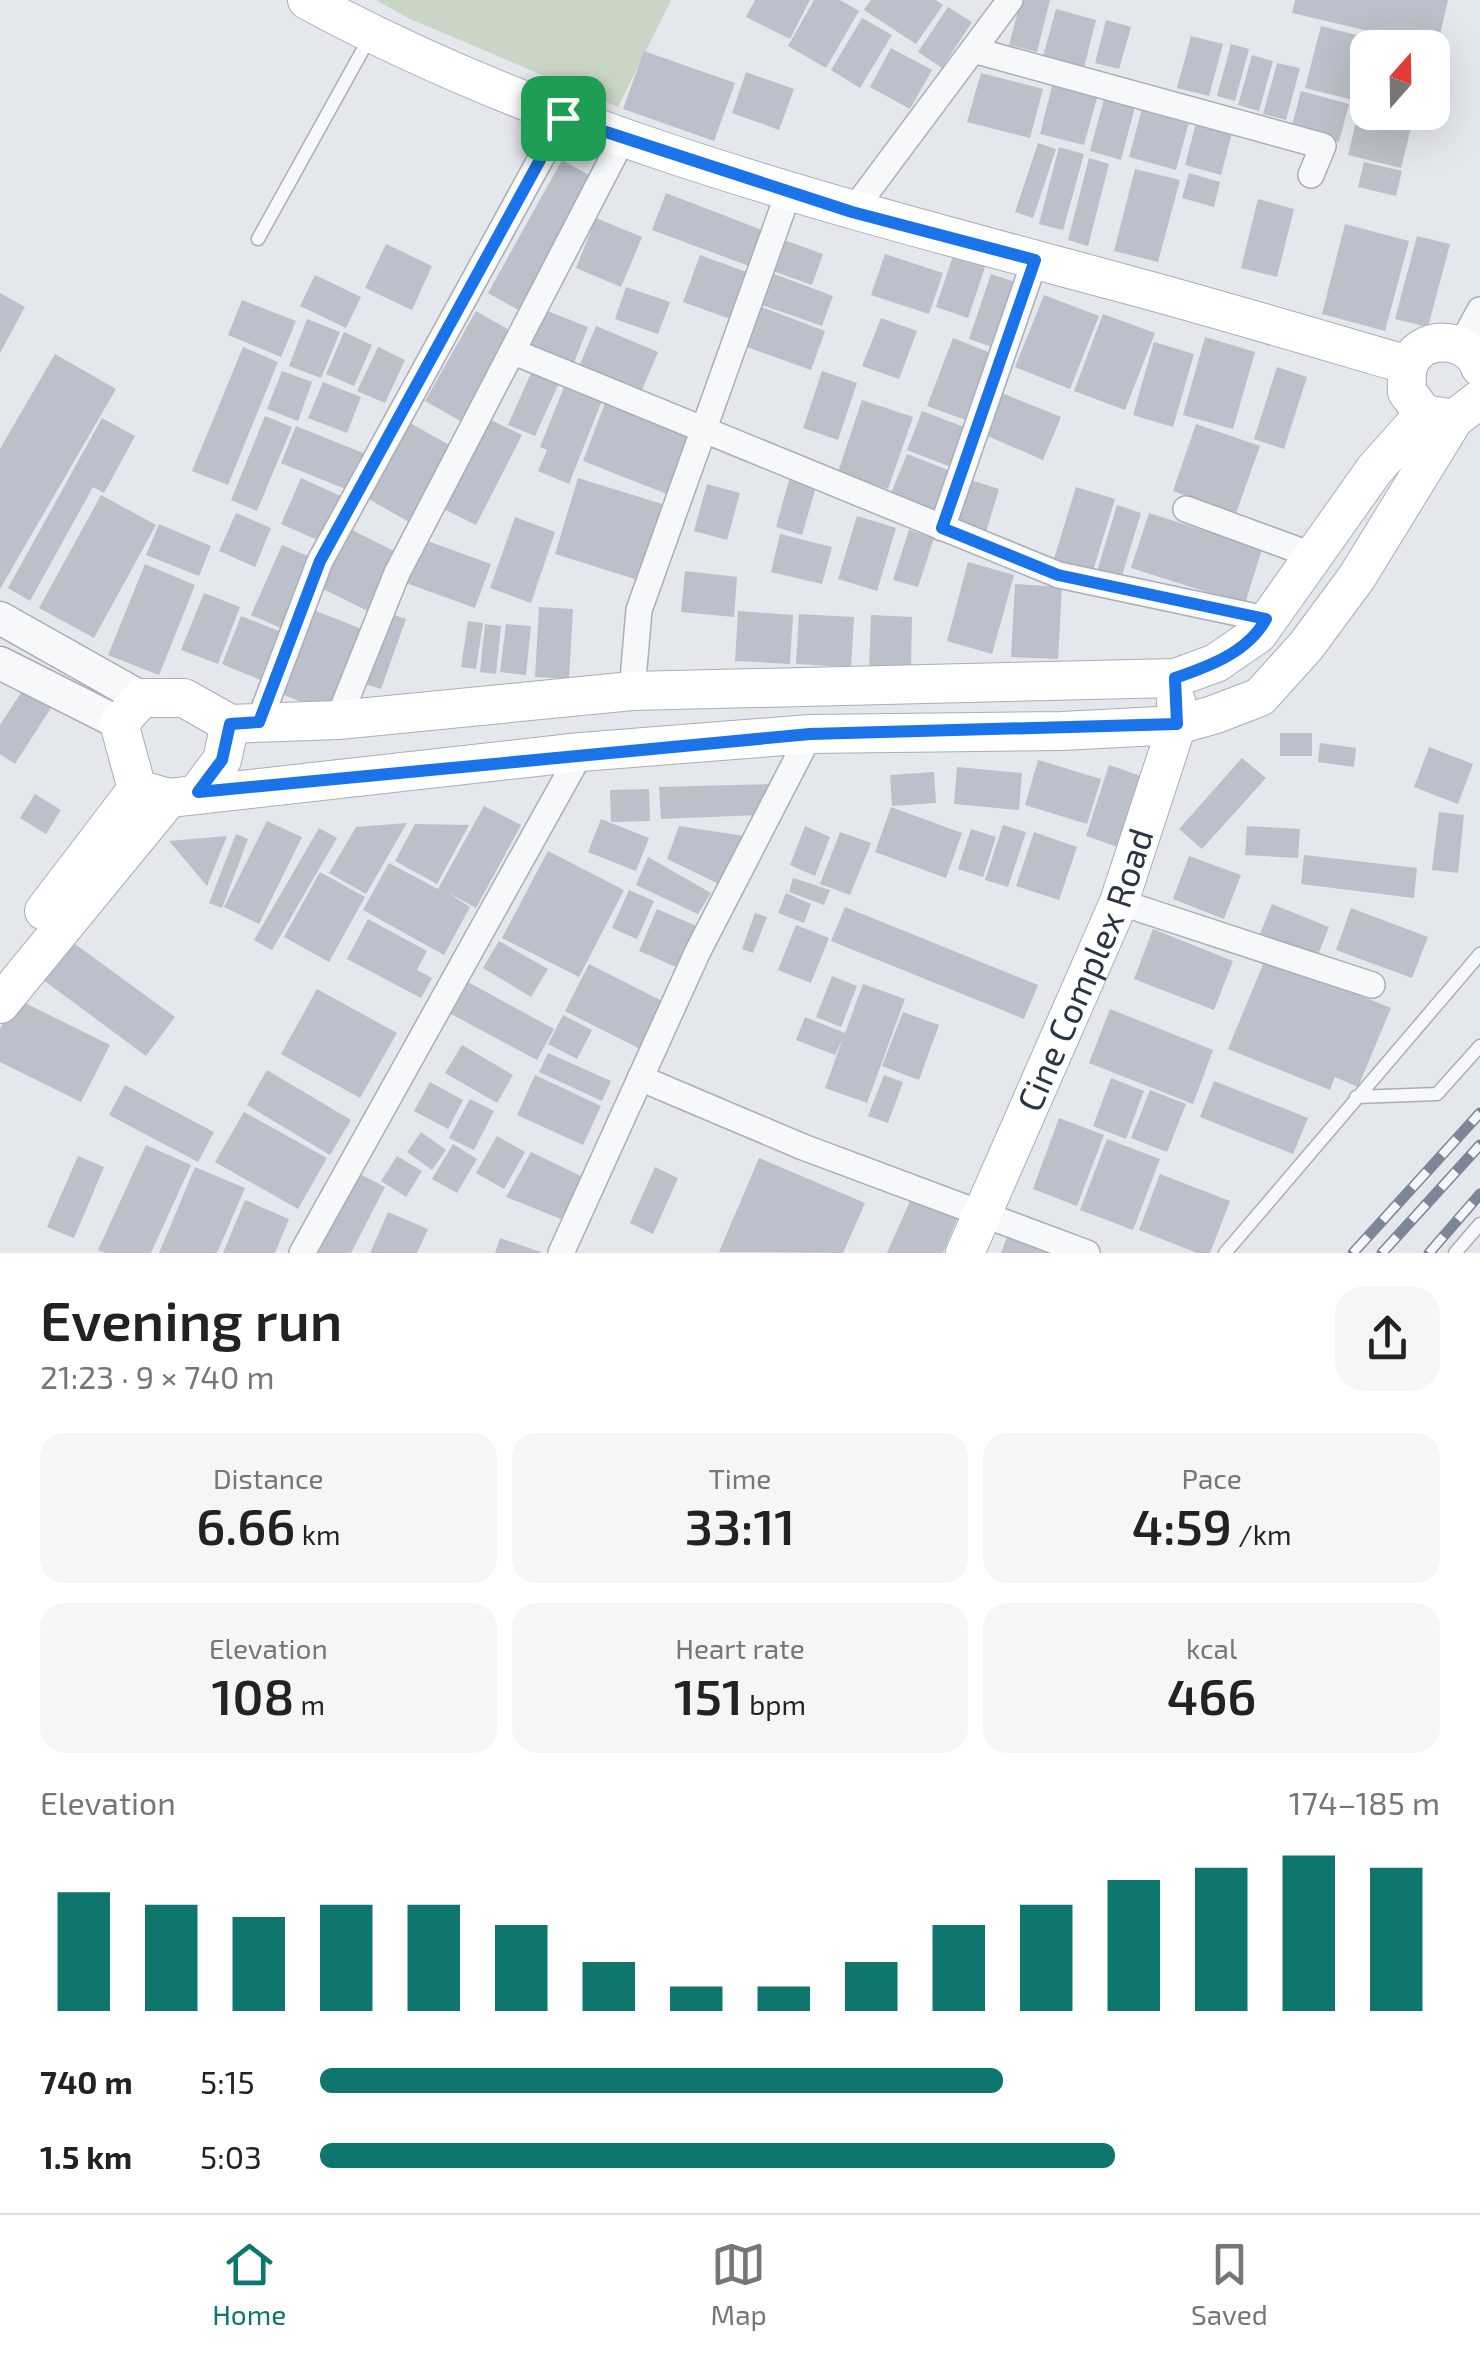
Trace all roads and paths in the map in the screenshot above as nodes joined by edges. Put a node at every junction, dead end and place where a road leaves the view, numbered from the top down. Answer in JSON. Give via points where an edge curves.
{"nodes":[{"id":1,"x":307,"y":0,"type":"edge"},
{"id":2,"x":1010,"y":0,"type":"edge"},
{"id":3,"x":371,"y":34,"type":"junction"},
{"id":4,"x":973,"y":50,"type":"junction"},
{"id":5,"x":563,"y":118,"type":"junction"},
{"id":6,"x":623,"y":138,"type":"junction"},
{"id":7,"x":1312,"y":174,"type":"dead end"},
{"id":8,"x":788,"y":192,"type":"junction"},
{"id":9,"x":852,"y":212,"type":"junction"},
{"id":10,"x":258,"y":238,"type":"dead end"},
{"id":11,"x":1035,"y":260,"type":"junction"},
{"id":12,"x":1480,"y":310,"type":"edge"},
{"id":13,"x":514,"y":352,"type":"junction"},
{"id":14,"x":1471,"y":356,"type":"edge"},
{"id":15,"x":1408,"y":365,"type":"junction"},
{"id":16,"x":1452,"y":411,"type":"edge"},
{"id":17,"x":703,"y":432,"type":"junction"},
{"id":18,"x":1186,"y":509,"type":"dead end"},
{"id":19,"x":942,"y":528,"type":"junction"},
{"id":20,"x":1316,"y":556,"type":"junction"},
{"id":21,"x":0,"y":618,"type":"edge"},
{"id":22,"x":1266,"y":619,"type":"junction"},
{"id":23,"x":0,"y":663,"type":"edge"},
{"id":24,"x":1175,"y":678,"type":"junction"},
{"id":25,"x":632,"y":692,"type":"junction"},
{"id":26,"x":130,"y":710,"type":"junction"},
{"id":27,"x":338,"y":720,"type":"junction"},
{"id":28,"x":244,"y":723,"type":"junction"},
{"id":29,"x":1177,"y":724,"type":"junction"},
{"id":30,"x":810,"y":734,"type":"junction"},
{"id":31,"x":580,"y":752,"type":"junction"},
{"id":32,"x":168,"y":793,"type":"junction"},
{"id":33,"x":1119,"y":902,"type":"junction"},
{"id":34,"x":1480,"y":954,"type":"edge"},
{"id":35,"x":0,"y":969,"type":"edge"},
{"id":36,"x":1372,"y":985,"type":"dead end"},
{"id":37,"x":0,"y":1004,"type":"edge"},
{"id":38,"x":1480,"y":1046,"type":"edge"},
{"id":39,"x":640,"y":1078,"type":"junction"},
{"id":40,"x":1356,"y":1097,"type":"junction"},
{"id":41,"x":980,"y":1215,"type":"junction"},
{"id":42,"x":1480,"y":1224,"type":"edge"},
{"id":43,"x":302,"y":1253,"type":"edge"},
{"id":44,"x":561,"y":1253,"type":"edge"},
{"id":45,"x":965,"y":1253,"type":"edge"},
{"id":46,"x":1087,"y":1253,"type":"edge"},
{"id":47,"x":1225,"y":1253,"type":"edge"},
{"id":48,"x":1455,"y":1253,"type":"edge"}],
"edges":[{"from":1,"to":3,"type":"main road"},
{"from":2,"to":4,"type":"street"},
{"from":3,"to":5,"type":"main road"},
{"from":3,"to":10,"type":"lane"},
{"from":4,"to":7,"type":"street","via":[[1324,146]]},
{"from":4,"to":9,"type":"street"},
{"from":5,"to":6,"type":"main road"},
{"from":5,"to":28,"type":"street","via":[[320,561]]},
{"from":6,"to":8,"type":"main road"},
{"from":6,"to":13,"type":"street"},
{"from":8,"to":9,"type":"main road"},
{"from":8,"to":17,"type":"street"},
{"from":9,"to":11,"type":"main road"},
{"from":11,"to":15,"type":"main road"},
{"from":11,"to":19,"type":"street"},
{"from":12,"to":14,"type":"street"},
{"from":13,"to":17,"type":"street"},
{"from":13,"to":27,"type":"street","via":[[397,573]]},
{"from":14,"to":15,"type":"main road","via":[[1441,342],[1421,349]]},
{"from":15,"to":16,"type":"main road","via":[[1407,392]]},
{"from":16,"to":20,"type":"main road","via":[[1375,469]]},
{"from":16,"to":29,"type":"main road","via":[[1358,577],[1260,697]]},
{"from":17,"to":19,"type":"street"},
{"from":17,"to":25,"type":"street","via":[[640,610]]},
{"from":18,"to":20,"type":"street"},
{"from":19,"to":22,"type":"street","via":[[1058,575]]},
{"from":20,"to":22,"type":"main road"},
{"from":21,"to":26,"type":"street"},
{"from":22,"to":24,"type":"main road","via":[[1258,634],[1216,664]]},
{"from":23,"to":26,"type":"street"},
{"from":24,"to":25,"type":"main road"},
{"from":24,"to":29,"type":"main road","name":"Cine Complex Road"},
{"from":25,"to":27,"type":"main road"},
{"from":26,"to":28,"type":"main road","via":[[184,698]]},
{"from":26,"to":32,"type":"main road"},
{"from":27,"to":28,"type":"main road"},
{"from":28,"to":32,"type":"main road","via":[[222,760]]},
{"from":29,"to":30,"type":"main road"},
{"from":29,"to":33,"type":"main road","name":"Cine Complex Road"},
{"from":30,"to":31,"type":"main road"},
{"from":30,"to":39,"type":"street"},
{"from":31,"to":32,"type":"main road"},
{"from":31,"to":43,"type":"street"},
{"from":32,"to":35,"type":"main road"},
{"from":32,"to":37,"type":"main road"},
{"from":33,"to":36,"type":"street"},
{"from":33,"to":41,"type":"main road","name":"Cine Complex Road"},
{"from":34,"to":40,"type":"lane"},
{"from":38,"to":40,"type":"lane","via":[[1437,1094]]},
{"from":39,"to":41,"type":"street"},
{"from":39,"to":44,"type":"street"},
{"from":40,"to":47,"type":"lane"},
{"from":41,"to":45,"type":"main road","name":"Cine Complex Road"},
{"from":41,"to":46,"type":"street"},
{"from":42,"to":48,"type":"lane"}]}
